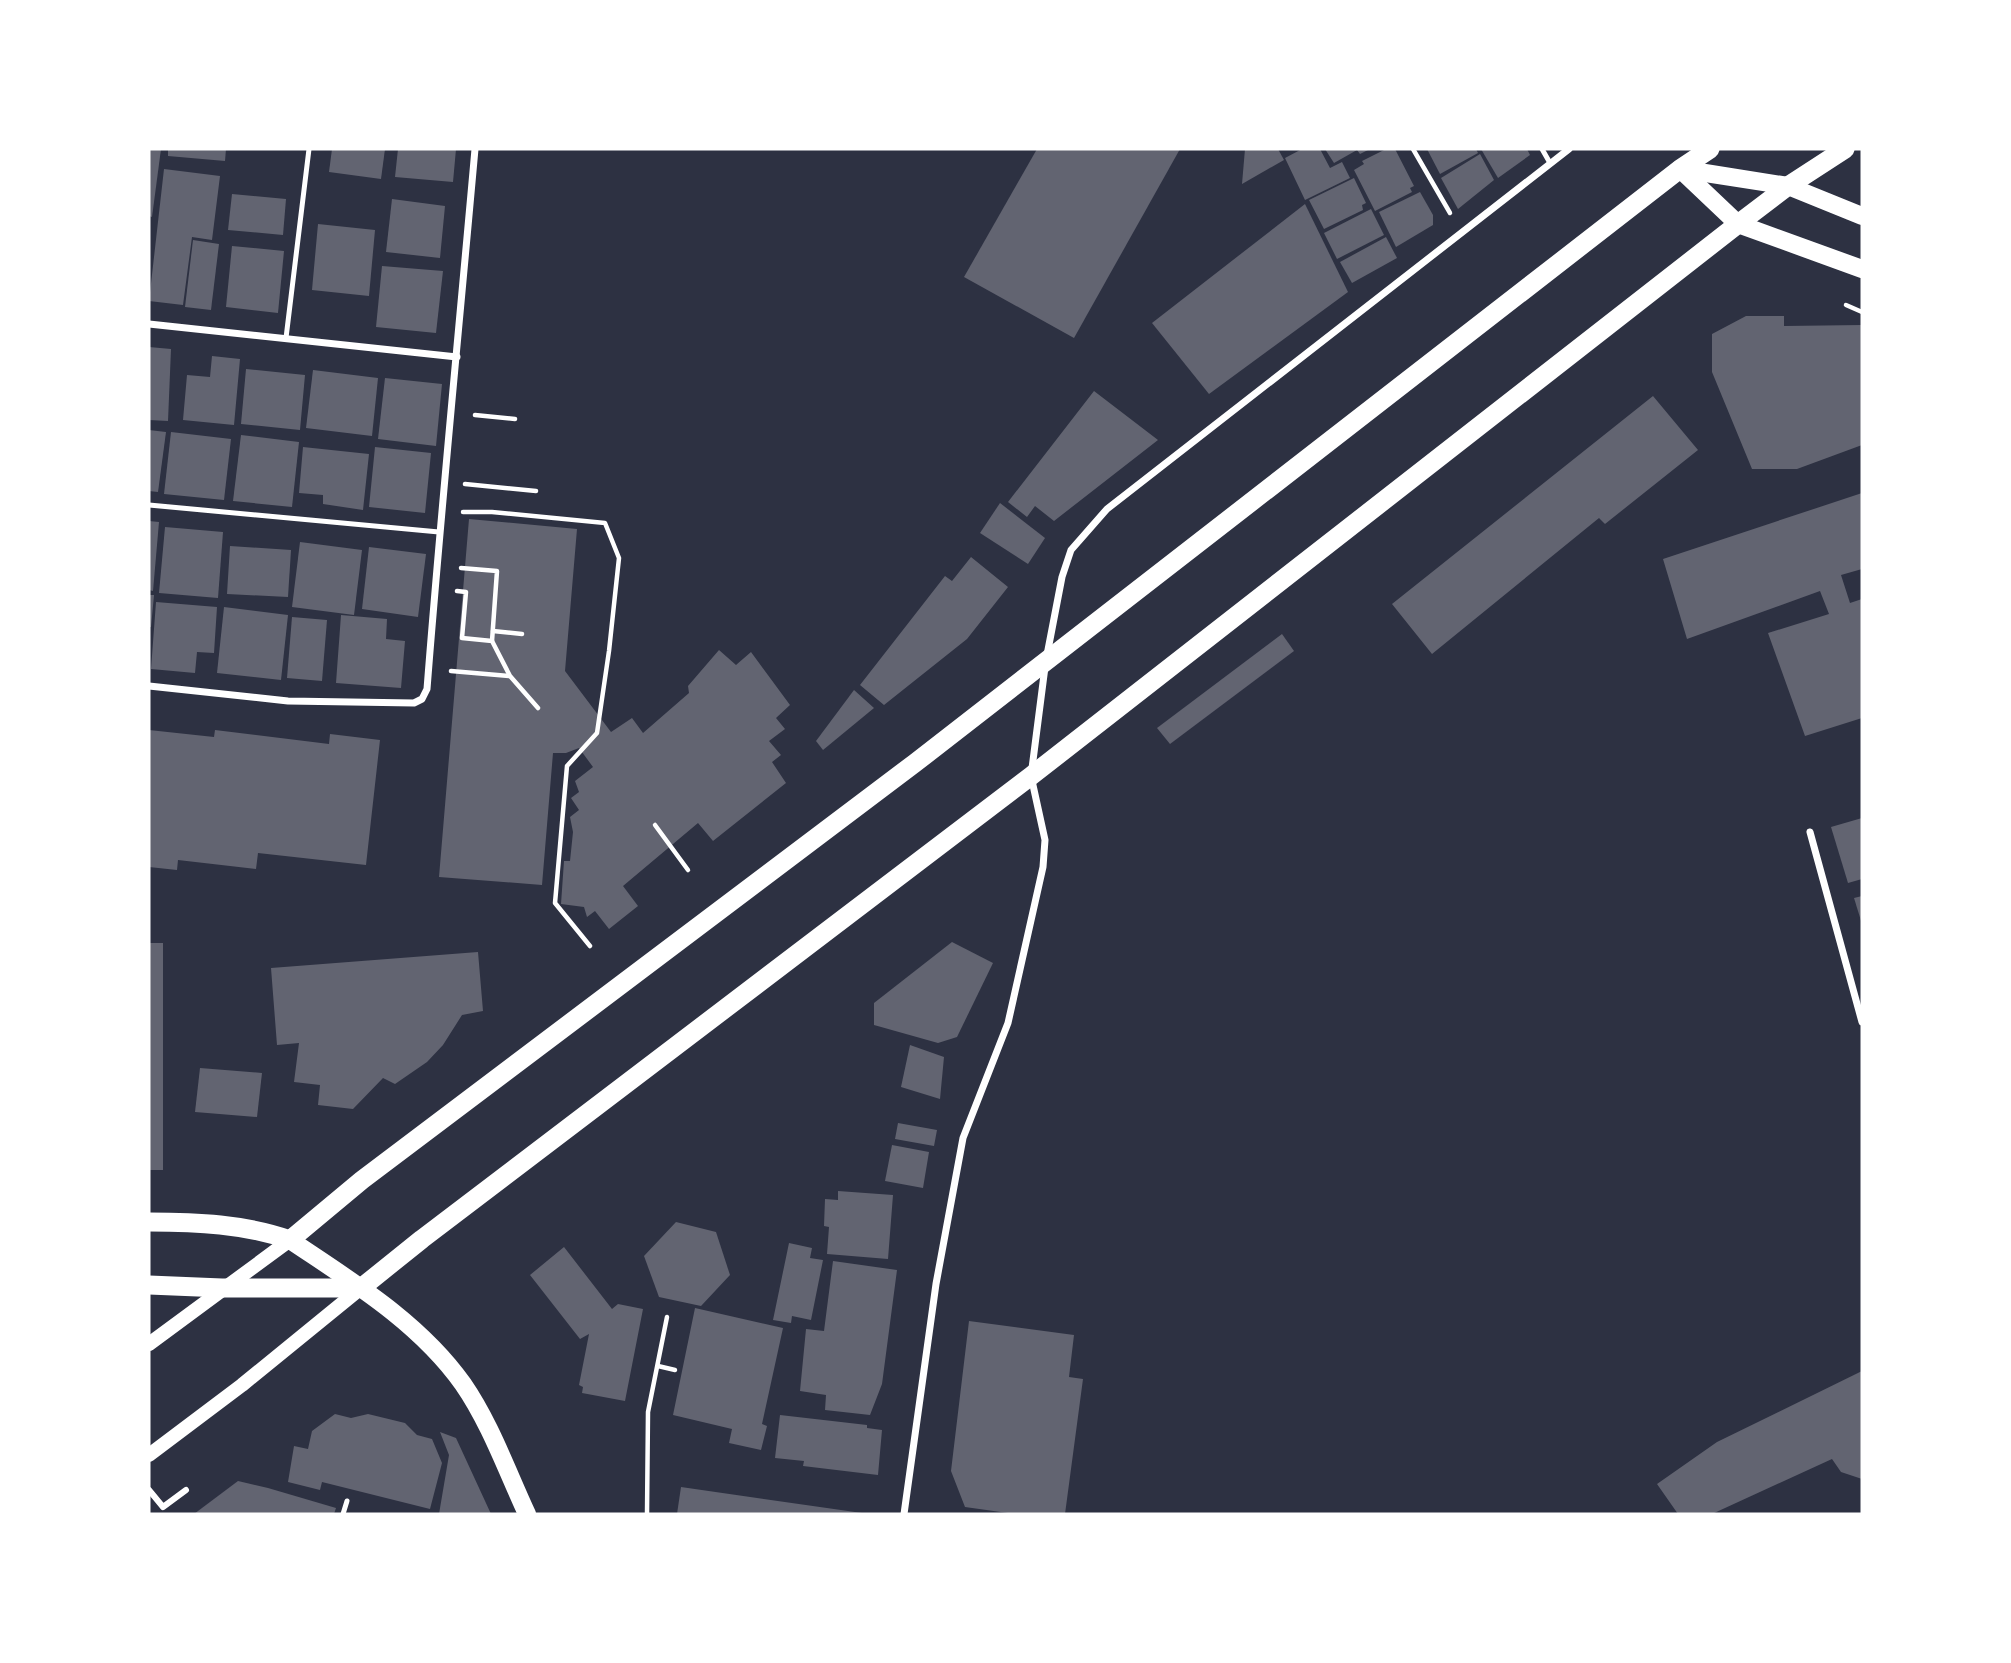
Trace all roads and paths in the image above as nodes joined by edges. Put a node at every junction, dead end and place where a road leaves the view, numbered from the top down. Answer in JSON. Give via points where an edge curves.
{"nodes":[{"id":1,"x":309,"y":149,"type":"edge"},
{"id":2,"x":475,"y":149,"type":"edge"},
{"id":3,"x":1413,"y":149,"type":"edge"},
{"id":4,"x":1542,"y":149,"type":"edge"},
{"id":5,"x":1569,"y":149,"type":"edge"},
{"id":6,"x":1710,"y":149,"type":"edge"},
{"id":7,"x":1845,"y":149,"type":"edge"},
{"id":8,"x":1550,"y":163,"type":"junction"},
{"id":9,"x":1680,"y":169,"type":"junction"},
{"id":10,"x":1788,"y":186,"type":"junction"},
{"id":11,"x":1862,"y":216,"type":"edge"},
{"id":12,"x":1738,"y":224,"type":"junction"},
{"id":13,"x":1460,"y":232,"type":"junction"},
{"id":14,"x":1862,"y":269,"type":"edge"},
{"id":15,"x":1846,"y":305,"type":"dead end"},
{"id":16,"x":1862,"y":312,"type":"edge"},
{"id":17,"x":149,"y":324,"type":"edge"},
{"id":18,"x":286,"y":338,"type":"junction"},
{"id":19,"x":457,"y":356,"type":"junction"},
{"id":20,"x":470,"y":414,"type":"dead end"},
{"id":21,"x":515,"y":419,"type":"dead end"},
{"id":22,"x":464,"y":484,"type":"dead end"},
{"id":23,"x":536,"y":491,"type":"dead end"},
{"id":24,"x":149,"y":505,"type":"edge"},
{"id":25,"x":462,"y":512,"type":"dead end"},
{"id":26,"x":439,"y":532,"type":"junction"},
{"id":27,"x":457,"y":568,"type":"dead end"},
{"id":28,"x":466,"y":592,"type":"dead end"},
{"id":29,"x":493,"y":631,"type":"junction"},
{"id":30,"x":522,"y":634,"type":"dead end"},
{"id":31,"x":492,"y":641,"type":"junction"},
{"id":32,"x":1046,"y":660,"type":"junction"},
{"id":33,"x":447,"y":671,"type":"dead end"},
{"id":34,"x":510,"y":676,"type":"junction"},
{"id":35,"x":149,"y":686,"type":"edge"},
{"id":36,"x":538,"y":708,"type":"dead end"},
{"id":37,"x":1031,"y":776,"type":"junction"},
{"id":38,"x":654,"y":825,"type":"dead end"},
{"id":39,"x":1810,"y":832,"type":"dead end"},
{"id":40,"x":688,"y":870,"type":"dead end"},
{"id":41,"x":590,"y":946,"type":"dead end"},
{"id":42,"x":1862,"y":1022,"type":"edge"},
{"id":43,"x":149,"y":1222,"type":"edge"},
{"id":44,"x":290,"y":1240,"type":"junction"},
{"id":45,"x":149,"y":1285,"type":"edge"},
{"id":46,"x":222,"y":1288,"type":"junction"},
{"id":47,"x":361,"y":1288,"type":"junction"},
{"id":48,"x":667,"y":1317,"type":"dead end"},
{"id":49,"x":149,"y":1344,"type":"edge"},
{"id":50,"x":657,"y":1366,"type":"junction"},
{"id":51,"x":675,"y":1370,"type":"dead end"},
{"id":52,"x":149,"y":1455,"type":"edge"},
{"id":53,"x":149,"y":1490,"type":"edge"},
{"id":54,"x":186,"y":1490,"type":"dead end"},
{"id":55,"x":347,"y":1501,"type":"dead end"},
{"id":56,"x":343,"y":1514,"type":"edge"},
{"id":57,"x":527,"y":1514,"type":"edge"},
{"id":58,"x":647,"y":1514,"type":"edge"},
{"id":59,"x":904,"y":1514,"type":"edge"}],
"edges":[{"from":1,"to":18,"type":"lane"},
{"from":2,"to":19,"type":"street"},
{"from":3,"to":13,"type":"path"},
{"from":4,"to":8,"type":"lane"},
{"from":5,"to":8,"type":"street"},
{"from":6,"to":9,"type":"highway"},
{"from":7,"to":10,"type":"highway"},
{"from":8,"to":13,"type":"street"},
{"from":9,"to":10,"type":"main road"},
{"from":9,"to":12,"type":"main road"},
{"from":9,"to":32,"type":"highway"},
{"from":10,"to":11,"type":"main road"},
{"from":10,"to":12,"type":"highway"},
{"from":12,"to":14,"type":"main road"},
{"from":12,"to":37,"type":"highway"},
{"from":13,"to":32,"type":"street","via":[[1107,509],[1071,550]]},
{"from":15,"to":16,"type":"path"},
{"from":17,"to":18,"type":"street"},
{"from":18,"to":19,"type":"street"},
{"from":19,"to":26,"type":"street"},
{"from":20,"to":21,"type":"path"},
{"from":22,"to":23,"type":"path"},
{"from":24,"to":26,"type":"lane"},
{"from":25,"to":41,"type":"path","via":[[605,523],[619,558],[597,733],[567,766],[555,903]]},
{"from":26,"to":35,"type":"street","via":[[427,689],[422,699],[414,703],[288,701]]},
{"from":27,"to":29,"type":"path","via":[[497,572]]},
{"from":28,"to":31,"type":"path","via":[[462,638]]},
{"from":29,"to":30,"type":"path"},
{"from":29,"to":31,"type":"path"},
{"from":31,"to":34,"type":"path"},
{"from":32,"to":37,"type":"street"},
{"from":32,"to":44,"type":"highway","via":[[362,1180]]},
{"from":33,"to":34,"type":"path"},
{"from":34,"to":36,"type":"path"},
{"from":37,"to":47,"type":"highway"},
{"from":37,"to":59,"type":"street","via":[[1045,840],[1043,867],[1008,1023],[963,1138],[936,1284]]},
{"from":38,"to":40,"type":"path"},
{"from":39,"to":42,"type":"street"},
{"from":43,"to":44,"type":"highway","via":[[233,1226]]},
{"from":44,"to":46,"type":"main road"},
{"from":44,"to":47,"type":"main road"},
{"from":45,"to":46,"type":"highway"},
{"from":46,"to":47,"type":"highway"},
{"from":46,"to":49,"type":"main road"},
{"from":47,"to":52,"type":"main road"},
{"from":47,"to":57,"type":"main road","via":[[418,1334],[463,1385]]},
{"from":48,"to":50,"type":"path"},
{"from":50,"to":51,"type":"path"},
{"from":50,"to":58,"type":"path","via":[[649,1412]]},
{"from":53,"to":54,"type":"street","via":[[163,1507]]},
{"from":55,"to":56,"type":"lane"}]}
